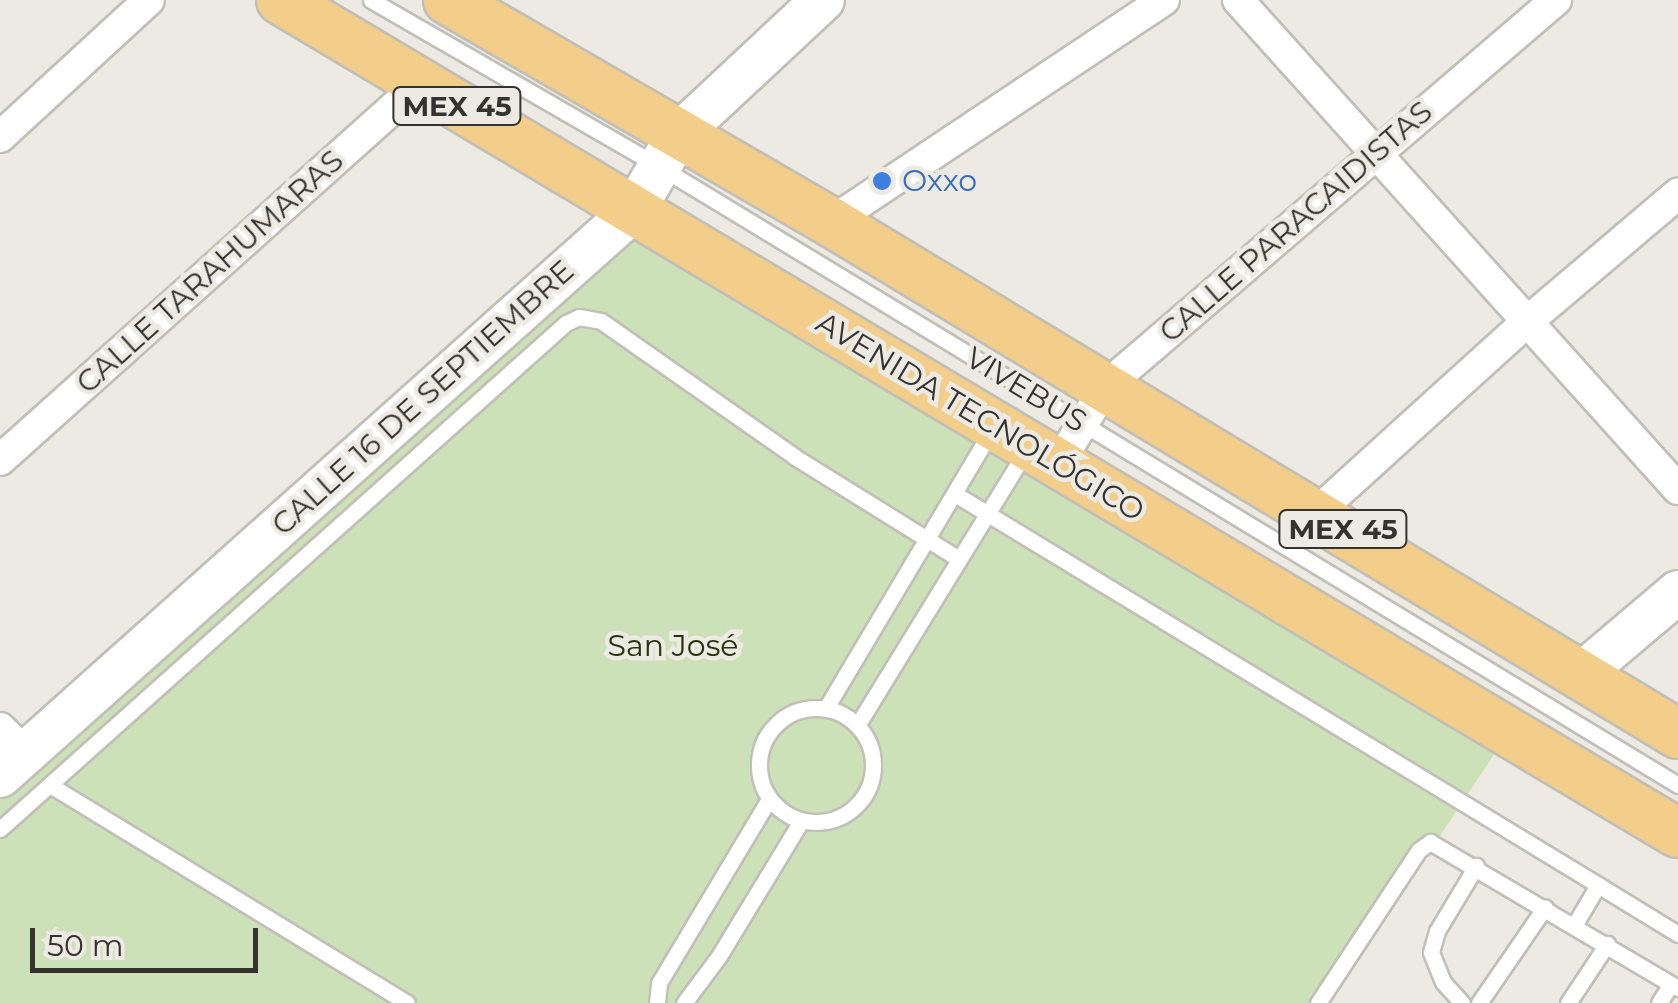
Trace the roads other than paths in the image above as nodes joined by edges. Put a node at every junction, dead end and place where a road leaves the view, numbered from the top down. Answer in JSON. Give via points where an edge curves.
{"nodes":[{"id":1,"x":150,"y":0,"type":"edge"},
{"id":2,"x":281,"y":0,"type":"edge"},
{"id":3,"x":371,"y":0,"type":"edge"},
{"id":4,"x":448,"y":0,"type":"edge"},
{"id":5,"x":823,"y":0,"type":"edge"},
{"id":6,"x":1164,"y":0,"type":"edge"},
{"id":7,"x":1238,"y":0,"type":"edge"},
{"id":8,"x":1556,"y":0,"type":"edge"},
{"id":9,"x":420,"y":84,"type":"junction"},
{"id":10,"x":0,"y":137,"type":"edge"},
{"id":11,"x":668,"y":151,"type":"junction"},
{"id":12,"x":1376,"y":152,"type":"junction"},
{"id":13,"x":1678,"y":194,"type":"edge"},
{"id":14,"x":634,"y":210,"type":"junction"},
{"id":15,"x":830,"y":222,"type":"junction"},
{"id":16,"x":1528,"y":321,"type":"junction"},
{"id":17,"x":1054,"y":429,"type":"junction"},
{"id":18,"x":0,"y":460,"type":"edge"},
{"id":19,"x":1678,"y":489,"type":"edge"},
{"id":20,"x":955,"y":494,"type":"junction"},
{"id":21,"x":1316,"y":512,"type":"junction"},
{"id":22,"x":987,"y":514,"type":"junction"},
{"id":23,"x":928,"y":540,"type":"junction"},
{"id":24,"x":960,"y":560,"type":"junction"},
{"id":25,"x":1678,"y":592,"type":"edge"},
{"id":26,"x":1579,"y":676,"type":"junction"},
{"id":27,"x":826,"y":708,"type":"junction"},
{"id":28,"x":858,"y":724,"type":"junction"},
{"id":29,"x":1678,"y":734,"type":"edge"},
{"id":30,"x":19,"y":760,"type":"edge"},
{"id":31,"x":1678,"y":785,"type":"edge"},
{"id":32,"x":770,"y":799,"type":"junction"},
{"id":33,"x":801,"y":821,"type":"junction"},
{"id":34,"x":0,"y":829,"type":"edge"},
{"id":35,"x":1678,"y":833,"type":"edge"},
{"id":36,"x":1476,"y":866,"type":"junction"},
{"id":37,"x":1598,"y":885,"type":"junction"},
{"id":38,"x":1545,"y":907,"type":"junction"},
{"id":39,"x":1574,"y":924,"type":"junction"},
{"id":40,"x":1678,"y":934,"type":"edge"},
{"id":41,"x":1607,"y":944,"type":"junction"},
{"id":42,"x":1675,"y":986,"type":"edge"},
{"id":43,"x":407,"y":1003,"type":"edge"},
{"id":44,"x":657,"y":1003,"type":"edge"},
{"id":45,"x":684,"y":1003,"type":"edge"},
{"id":46,"x":1318,"y":1003,"type":"edge"},
{"id":47,"x":1462,"y":1003,"type":"edge"},
{"id":48,"x":1478,"y":1003,"type":"edge"},
{"id":49,"x":1568,"y":1003,"type":"edge"},
{"id":50,"x":1659,"y":1003,"type":"edge"}],
"edges":[{"from":1,"to":10,"type":"street"},
{"from":2,"to":9,"type":"main road","name":"AVENIDA TECNOLÓGICO","number":"MEX 45"},
{"from":3,"to":11,"type":"lane","name":"VIVEBUS"},
{"from":4,"to":11,"type":"main road","name":"AVENIDA TECNOLÓGICO","number":"MEX 45"},
{"from":5,"to":11,"type":"main road","name":"CALLE 16 DE SEPTIEMBRE"},
{"from":6,"to":15,"type":"street"},
{"from":7,"to":12,"type":"street"},
{"from":8,"to":12,"type":"street","name":"CALLE PARACAIDISTAS"},
{"from":9,"to":14,"type":"main road","name":"AVENIDA TECNOLÓGICO","number":"MEX 45"},
{"from":9,"to":18,"type":"street","name":"CALLE TARAHUMARAS"},
{"from":11,"to":14,"type":"main road","name":"CALLE 16 DE SEPTIEMBRE"},
{"from":11,"to":15,"type":"main road","name":"AVENIDA TECNOLÓGICO","number":"MEX 45"},
{"from":11,"to":17,"type":"lane","name":"VIVEBUS"},
{"from":12,"to":16,"type":"street"},
{"from":12,"to":17,"type":"street","name":"CALLE PARACAIDISTAS"},
{"from":13,"to":16,"type":"street"},
{"from":14,"to":17,"type":"main road","name":"AVENIDA TECNOLÓGICO","number":"MEX 45"},
{"from":14,"to":30,"type":"main road","name":"CALLE 16 DE SEPTIEMBRE"},
{"from":15,"to":17,"type":"main road","name":"AVENIDA TECNOLÓGICO","number":"MEX 45"},
{"from":16,"to":19,"type":"street"},
{"from":16,"to":21,"type":"street"},
{"from":17,"to":20,"type":"lane"},
{"from":17,"to":21,"type":"main road","name":"AVENIDA TECNOLÓGICO","number":"MEX 45"},
{"from":17,"to":22,"type":"lane"},
{"from":17,"to":31,"type":"lane","name":"VIVEBUS"},
{"from":17,"to":35,"type":"main road","name":"AVENIDA TECNOLÓGICO","number":"MEX 45"},
{"from":20,"to":22,"type":"lane"},
{"from":20,"to":23,"type":"lane"},
{"from":21,"to":26,"type":"main road","name":"AVENIDA TECNOLÓGICO","number":"MEX 45"},
{"from":22,"to":24,"type":"lane"},
{"from":22,"to":37,"type":"lane"},
{"from":23,"to":24,"type":"lane"},
{"from":23,"to":27,"type":"lane"},
{"from":23,"to":30,"type":"lane","via":[[795,457],[601,321],[579,317]]},
{"from":24,"to":28,"type":"lane"},
{"from":25,"to":26,"type":"main road"},
{"from":26,"to":29,"type":"main road","name":"AVENIDA TECNOLÓGICO","number":"MEX 45"},
{"from":27,"to":28,"type":"lane"},
{"from":27,"to":32,"type":"lane","via":[[793,713],[767,734],[760,778]]},
{"from":28,"to":33,"type":"lane","via":[[871,746],[874,770],[866,794],[850,812],[826,822]]},
{"from":30,"to":34,"type":"lane"},
{"from":30,"to":43,"type":"lane"},
{"from":32,"to":33,"type":"lane"},
{"from":32,"to":44,"type":"lane","via":[[659,982]]},
{"from":33,"to":45,"type":"lane"},
{"from":36,"to":38,"type":"lane"},
{"from":36,"to":46,"type":"lane","via":[[1437,842],[1424,844]]},
{"from":36,"to":47,"type":"lane","via":[[1432,944],[1435,969]]},
{"from":37,"to":39,"type":"lane"},
{"from":37,"to":40,"type":"lane"},
{"from":38,"to":39,"type":"lane"},
{"from":38,"to":48,"type":"lane"},
{"from":39,"to":41,"type":"lane"},
{"from":41,"to":42,"type":"lane"},
{"from":41,"to":49,"type":"lane"},
{"from":42,"to":50,"type":"lane"}]}
